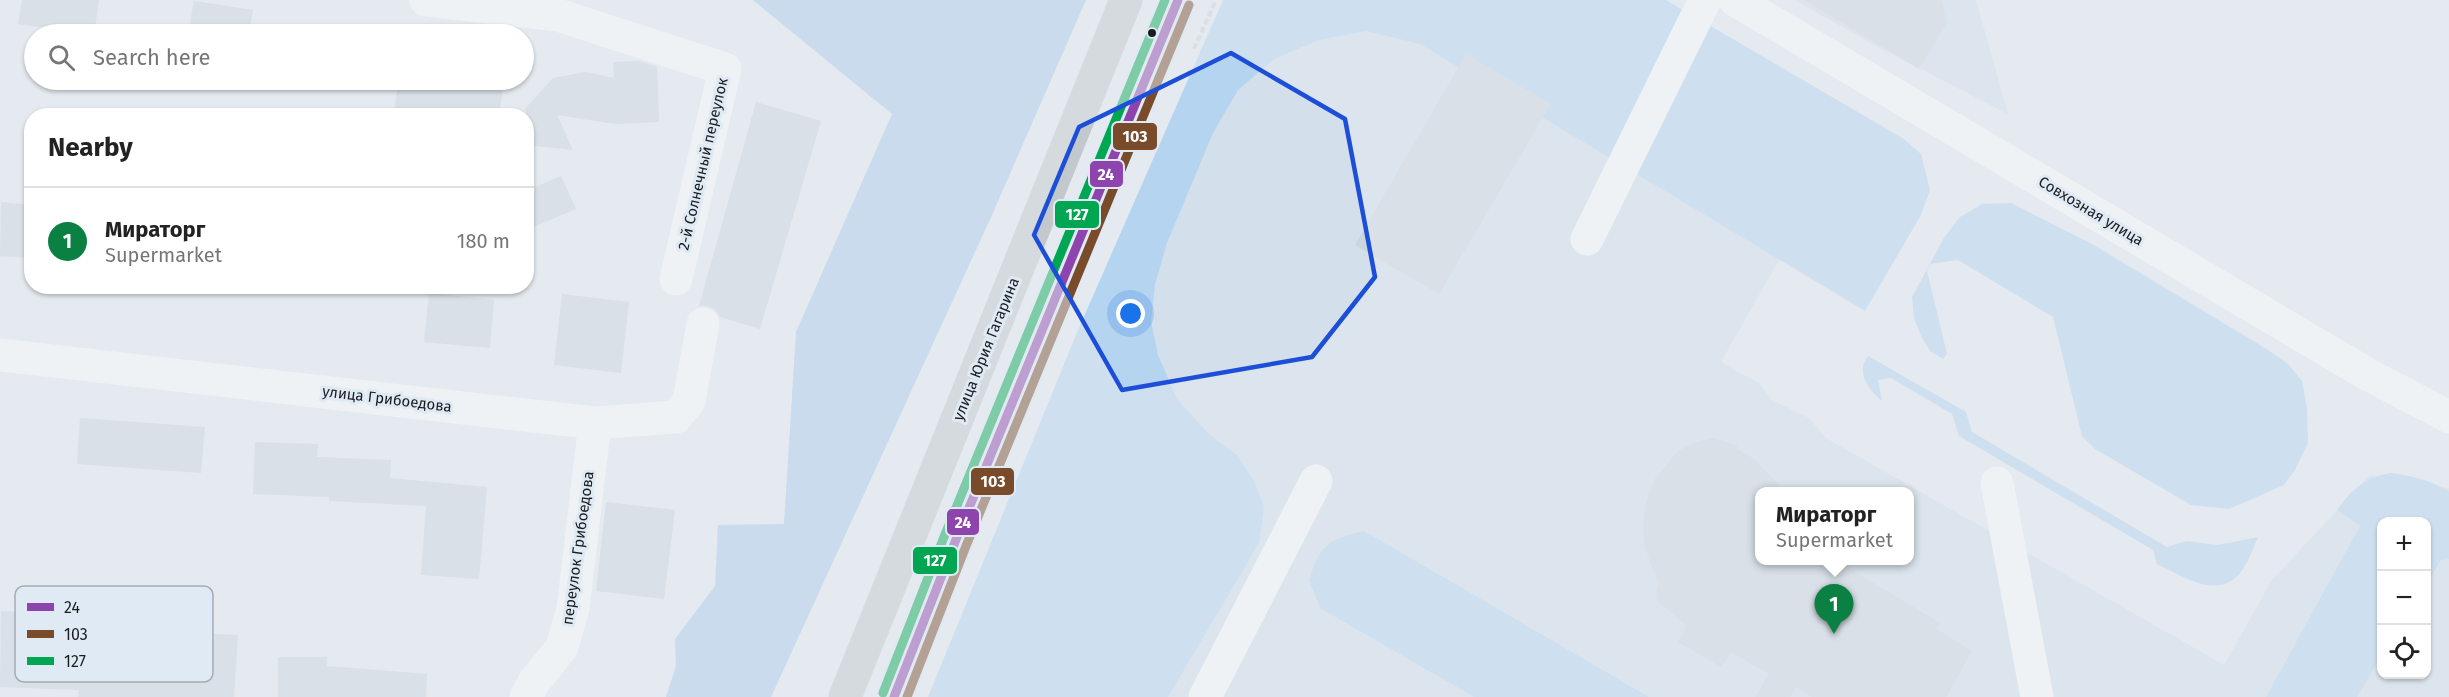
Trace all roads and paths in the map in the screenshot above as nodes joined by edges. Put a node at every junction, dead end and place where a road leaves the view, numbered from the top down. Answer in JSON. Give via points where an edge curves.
{"nodes":[{"id":1,"x":426,"y":0,"type":"edge"},
{"id":2,"x":1126,"y":0,"type":"edge"},
{"id":3,"x":1178,"y":0,"type":"edge"},
{"id":4,"x":1705,"y":0,"type":"edge"},
{"id":5,"x":1735,"y":0,"type":"edge"},
{"id":6,"x":1587,"y":239,"type":"dead end"},
{"id":7,"x":676,"y":279,"type":"dead end"},
{"id":8,"x":703,"y":324,"type":"dead end"},
{"id":9,"x":0,"y":355,"type":"edge"},
{"id":10,"x":2449,"y":417,"type":"edge"},
{"id":11,"x":596,"y":423,"type":"junction"},
{"id":12,"x":1316,"y":481,"type":"dead end"},
{"id":13,"x":1997,"y":483,"type":"dead end"},
{"id":14,"x":526,"y":697,"type":"edge"},
{"id":15,"x":845,"y":697,"type":"edge"},
{"id":16,"x":894,"y":697,"type":"edge"},
{"id":17,"x":1205,"y":697,"type":"edge"},
{"id":18,"x":2037,"y":697,"type":"edge"}],
"edges":[{"from":1,"to":7,"type":"street","name":"2-й Солнечный переулок","via":[[558,15],[725,69]]},
{"from":2,"to":15,"type":"main road","name":"улица Юрия Гагарина"},
{"from":3,"to":16,"type":"main road"},
{"from":4,"to":6,"type":"street"},
{"from":5,"to":10,"type":"street","name":"Совхозная улица","via":[[2367,374]]},
{"from":8,"to":11,"type":"street","name":"улица Грибоедова","via":[[689,401],[676,417]]},
{"from":9,"to":11,"type":"street","name":"улица Грибоедова"},
{"from":11,"to":14,"type":"street","name":"переулок Грибоедова","via":[[573,609],[562,646]]},
{"from":12,"to":17,"type":"street"},
{"from":13,"to":18,"type":"street"}]}
